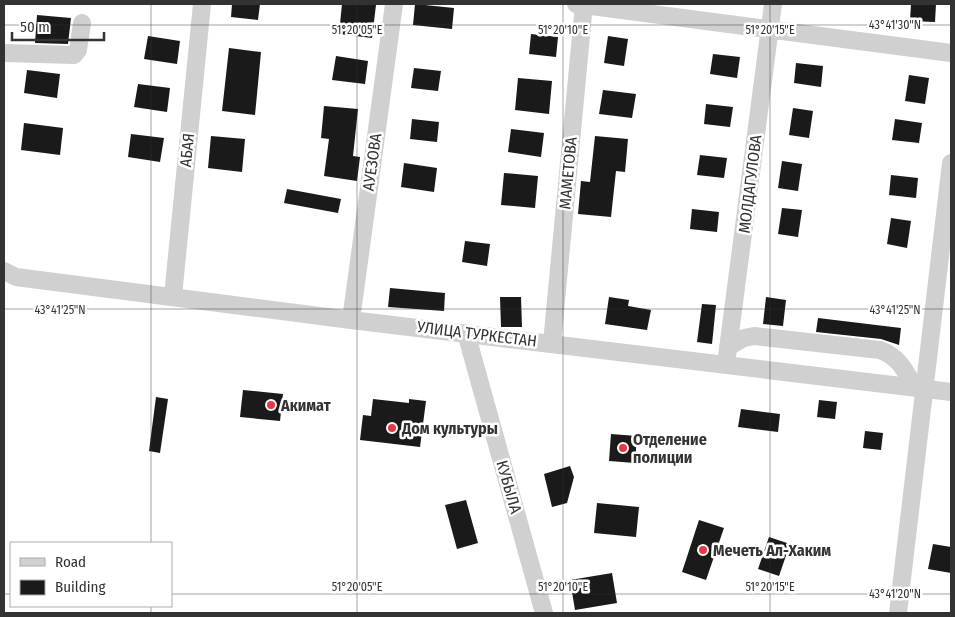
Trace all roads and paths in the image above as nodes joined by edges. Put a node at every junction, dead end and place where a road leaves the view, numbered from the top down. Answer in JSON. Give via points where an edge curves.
{"nodes":[{"id":1,"x":202,"y":4,"type":"edge"},
{"id":2,"x":394,"y":4,"type":"edge"},
{"id":3,"x":581,"y":4,"type":"edge"},
{"id":4,"x":773,"y":4,"type":"edge"},
{"id":5,"x":82,"y":23,"type":"dead end"},
{"id":6,"x":770,"y":29,"type":"junction"},
{"id":7,"x":4,"y":53,"type":"edge"},
{"id":8,"x":951,"y":53,"type":"edge"},
{"id":9,"x":951,"y":163,"type":"edge"},
{"id":10,"x":4,"y":271,"type":"edge"},
{"id":11,"x":944,"y":293,"type":"edge"},
{"id":12,"x":173,"y":296,"type":"junction"},
{"id":13,"x":351,"y":320,"type":"junction"},
{"id":14,"x":466,"y":333,"type":"junction"},
{"id":15,"x":552,"y":343,"type":"junction"},
{"id":16,"x":728,"y":347,"type":"junction"},
{"id":17,"x":726,"y":364,"type":"junction"},
{"id":18,"x":920,"y":388,"type":"junction"},
{"id":19,"x":951,"y":392,"type":"edge"},
{"id":20,"x":544,"y":613,"type":"edge"},
{"id":21,"x":898,"y":613,"type":"edge"}],
"edges":[{"from":1,"to":12,"type":"street","name":"АБАЯ"},
{"from":2,"to":13,"type":"street","name":"АУЕЗОВА"},
{"from":3,"to":6,"type":"street"},
{"from":3,"to":15,"type":"street","name":"МАМЕТОВА"},
{"from":4,"to":6,"type":"street","name":"МОЛДАГУЛОВА"},
{"from":5,"to":7,"type":"street","via":[[78,50],[74,55]]},
{"from":6,"to":8,"type":"street"},
{"from":6,"to":16,"type":"street","name":"МОЛДАГУЛОВА"},
{"from":9,"to":11,"type":"street"},
{"from":10,"to":12,"type":"street","name":"УЛИЦА ТУРКЕСТАН","via":[[16,277]]},
{"from":11,"to":18,"type":"street"},
{"from":12,"to":13,"type":"street","name":"УЛИЦА ТУРКЕСТАН"},
{"from":13,"to":14,"type":"street","name":"УЛИЦА ТУРКЕСТАН"},
{"from":14,"to":15,"type":"street","name":"УЛИЦА ТУРКЕСТАН"},
{"from":14,"to":20,"type":"street","name":"КУБЫЛА"},
{"from":15,"to":17,"type":"street","name":"УЛИЦА ТУРКЕСТАН"},
{"from":16,"to":17,"type":"street","name":"МОЛДАГУЛОВА"},
{"from":16,"to":18,"type":"street","via":[[754,336],[880,350],[901,363]]},
{"from":17,"to":18,"type":"street","name":"УЛИЦА ТУРКЕСТАН"},
{"from":18,"to":19,"type":"street","name":"УЛИЦА ТУРКЕСТАН"},
{"from":18,"to":21,"type":"street"}]}
